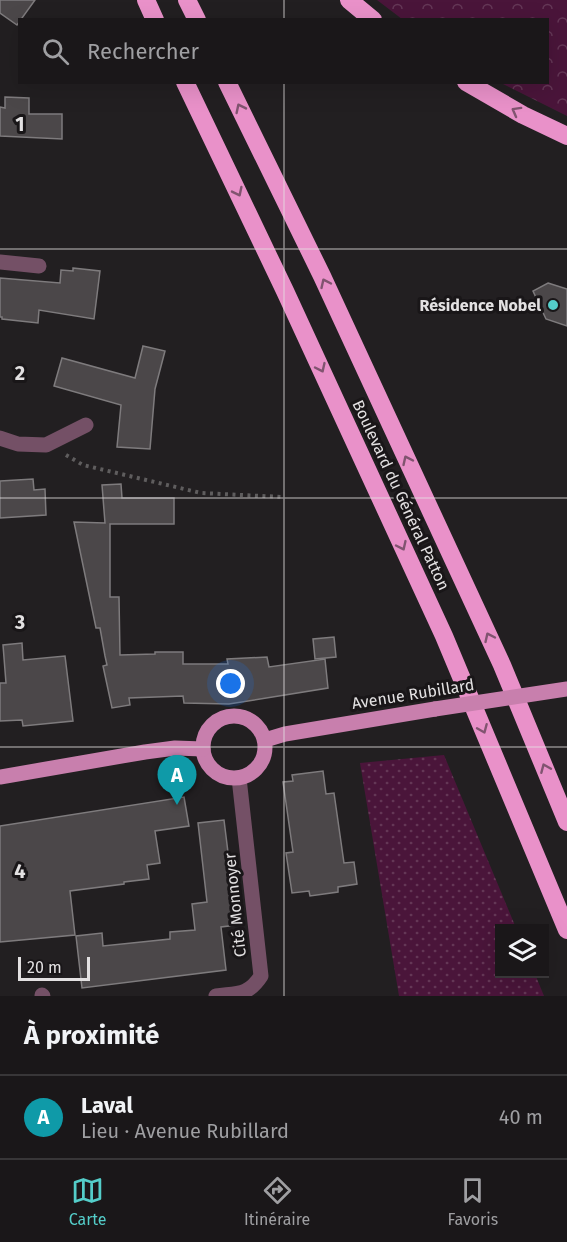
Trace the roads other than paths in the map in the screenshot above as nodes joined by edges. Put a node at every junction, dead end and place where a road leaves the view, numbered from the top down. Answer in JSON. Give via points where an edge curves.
{"nodes":[{"id":1,"x":146,"y":0,"type":"edge"},
{"id":2,"x":187,"y":0,"type":"edge"},
{"id":3,"x":349,"y":0,"type":"edge"},
{"id":4,"x":154,"y":18,"type":"edge"},
{"id":5,"x":196,"y":18,"type":"edge"},
{"id":6,"x":371,"y":18,"type":"edge"},
{"id":7,"x":186,"y":84,"type":"edge"},
{"id":8,"x":228,"y":84,"type":"edge"},
{"id":9,"x":469,"y":84,"type":"edge"},
{"id":10,"x":567,"y":136,"type":"edge"},
{"id":11,"x":0,"y":262,"type":"edge"},
{"id":12,"x":39,"y":266,"type":"dead end"},
{"id":13,"x":86,"y":425,"type":"dead end"},
{"id":14,"x":0,"y":438,"type":"edge"},
{"id":15,"x":567,"y":689,"type":"edge"},
{"id":16,"x":265,"y":740,"type":"junction"},
{"id":17,"x":202,"y":748,"type":"junction"},
{"id":18,"x":0,"y":777,"type":"edge"},
{"id":19,"x":239,"y":778,"type":"junction"},
{"id":20,"x":567,"y":822,"type":"edge"},
{"id":21,"x":567,"y":930,"type":"edge"},
{"id":22,"x":216,"y":996,"type":"edge"}],
"edges":[{"from":1,"to":4,"type":"highway"},
{"from":2,"to":5,"type":"highway"},
{"from":3,"to":6,"type":"highway"},
{"from":7,"to":21,"type":"highway","name":"Boulevard du Général Patton","one_way":true,"via":[[444,636]]},
{"from":20,"to":8,"type":"highway","name":"Boulevard du Général Patton","one_way":true,"via":[[497,655],[327,287]]},
{"from":10,"to":9,"type":"highway","one_way":true},
{"from":11,"to":12,"type":"street"},
{"from":13,"to":14,"type":"street","via":[[46,445],[18,444]]},
{"from":15,"to":16,"type":"main road","name":"Avenue Rubillard","bridge":true,"via":[[353,722]]},
{"from":16,"to":17,"type":"main road","via":[[254,722],[245,717],[225,717],[208,729]]},
{"from":16,"to":19,"type":"main road","via":[[266,751],[257,769]]},
{"from":17,"to":18,"type":"main road","via":[[155,751]]},
{"from":17,"to":19,"type":"main road","via":[[210,768],[228,778]]},
{"from":19,"to":22,"type":"street","name":"Cité Monnoyer","via":[[261,976],[254,987],[242,993]]}]}
